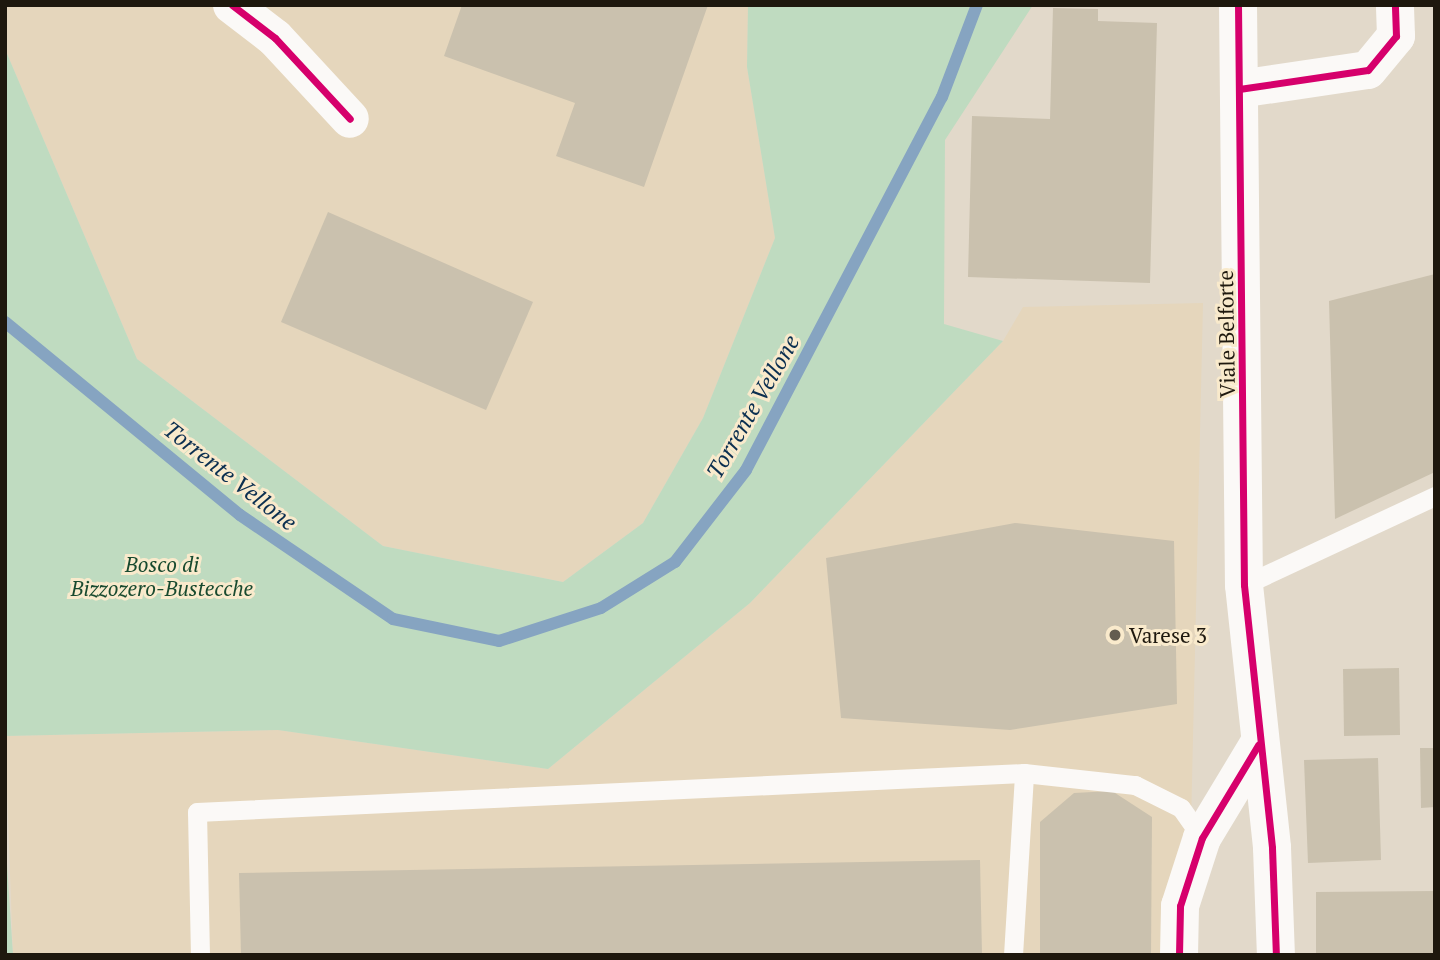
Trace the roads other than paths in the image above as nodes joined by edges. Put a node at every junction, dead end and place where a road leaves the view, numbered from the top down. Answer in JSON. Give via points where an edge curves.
{"nodes":[{"id":1,"x":232,"y":5,"type":"edge"},
{"id":2,"x":1238,"y":5,"type":"edge"},
{"id":3,"x":1395,"y":5,"type":"edge"},
{"id":4,"x":1239,"y":89,"type":"junction"},
{"id":5,"x":350,"y":119,"type":"dead end"},
{"id":6,"x":1435,"y":496,"type":"edge"},
{"id":7,"x":1244,"y":584,"type":"junction"},
{"id":8,"x":1258,"y":745,"type":"junction"},
{"id":9,"x":1024,"y":773,"type":"junction"},
{"id":10,"x":1207,"y":833,"type":"junction"},
{"id":11,"x":1272,"y":848,"type":"junction"},
{"id":12,"x":200,"y":955,"type":"edge"},
{"id":13,"x":1013,"y":955,"type":"edge"},
{"id":14,"x":1179,"y":955,"type":"edge"},
{"id":15,"x":1276,"y":955,"type":"edge"}],
"edges":[{"from":1,"to":5,"type":"main road","via":[[275,38]]},
{"from":2,"to":4,"type":"main road","name":"Viale Belforte"},
{"from":3,"to":4,"type":"main road","via":[[1396,36],[1367,71]]},
{"from":4,"to":7,"type":"main road","name":"Viale Belforte"},
{"from":6,"to":7,"type":"lane"},
{"from":7,"to":8,"type":"main road","name":"Viale Belforte"},
{"from":8,"to":10,"type":"main road"},
{"from":8,"to":11,"type":"main road","name":"Viale Belforte"},
{"from":9,"to":10,"type":"lane","via":[[1135,785],[1181,808]]},
{"from":9,"to":12,"type":"lane","via":[[197,812]]},
{"from":9,"to":13,"type":"lane"},
{"from":10,"to":11,"type":"main road"},
{"from":10,"to":14,"type":"main road","via":[[1180,906]]},
{"from":11,"to":15,"type":"main road","name":"Viale Belforte"}]}
